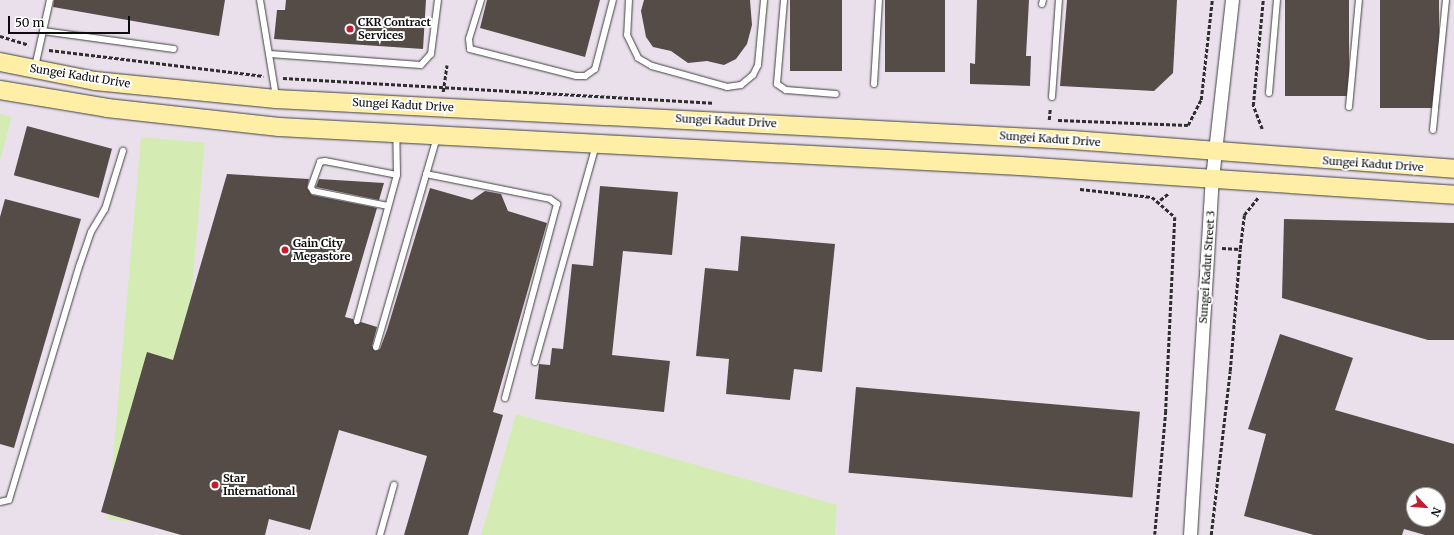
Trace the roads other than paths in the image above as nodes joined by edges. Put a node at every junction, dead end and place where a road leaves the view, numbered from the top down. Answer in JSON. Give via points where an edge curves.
{"nodes":[{"id":1,"x":50,"y":0,"type":"edge"},
{"id":2,"x":260,"y":0,"type":"edge"},
{"id":3,"x":438,"y":0,"type":"edge"},
{"id":4,"x":481,"y":0,"type":"edge"},
{"id":5,"x":613,"y":0,"type":"edge"},
{"id":6,"x":629,"y":0,"type":"edge"},
{"id":7,"x":764,"y":0,"type":"edge"},
{"id":8,"x":784,"y":0,"type":"edge"},
{"id":9,"x":879,"y":0,"type":"edge"},
{"id":10,"x":1059,"y":0,"type":"edge"},
{"id":11,"x":1232,"y":0,"type":"edge"},
{"id":12,"x":1277,"y":0,"type":"edge"},
{"id":13,"x":1359,"y":0,"type":"edge"},
{"id":14,"x":1446,"y":0,"type":"edge"},
{"id":15,"x":43,"y":31,"type":"junction"},
{"id":16,"x":174,"y":49,"type":"dead end"},
{"id":17,"x":270,"y":54,"type":"junction"},
{"id":18,"x":0,"y":62,"type":"edge"},
{"id":19,"x":34,"y":69,"type":"junction"},
{"id":20,"x":874,"y":84,"type":"dead end"},
{"id":21,"x":0,"y":90,"type":"edge"},
{"id":22,"x":836,"y":94,"type":"dead end"},
{"id":23,"x":1269,"y":94,"type":"dead end"},
{"id":24,"x":1052,"y":97,"type":"dead end"},
{"id":25,"x":276,"y":99,"type":"junction"},
{"id":26,"x":1349,"y":107,"type":"dead end"},
{"id":27,"x":1434,"y":130,"type":"dead end"},
{"id":28,"x":396,"y":132,"type":"junction"},
{"id":29,"x":438,"y":134,"type":"junction"},
{"id":30,"x":596,"y":144,"type":"junction"},
{"id":31,"x":123,"y":152,"type":"dead end"},
{"id":32,"x":1214,"y":152,"type":"junction"},
{"id":33,"x":1454,"y":169,"type":"edge"},
{"id":34,"x":426,"y":174,"type":"junction"},
{"id":35,"x":397,"y":175,"type":"junction"},
{"id":36,"x":1212,"y":178,"type":"junction"},
{"id":37,"x":1454,"y":196,"type":"edge"},
{"id":38,"x":388,"y":206,"type":"junction"},
{"id":39,"x":357,"y":321,"type":"dead end"},
{"id":40,"x":376,"y":347,"type":"dead end"},
{"id":41,"x":535,"y":362,"type":"dead end"},
{"id":42,"x":505,"y":398,"type":"dead end"},
{"id":43,"x":394,"y":485,"type":"dead end"},
{"id":44,"x":0,"y":502,"type":"edge"},
{"id":45,"x":380,"y":535,"type":"edge"},
{"id":46,"x":1190,"y":535,"type":"edge"}],
"edges":[{"from":1,"to":15,"type":"lane"},
{"from":2,"to":17,"type":"lane"},
{"from":3,"to":17,"type":"lane","via":[[431,54],[421,65]]},
{"from":4,"to":5,"type":"lane","via":[[469,39],[470,49],[576,76],[585,76],[595,69]]},
{"from":6,"to":7,"type":"lane","via":[[627,35],[638,58],[652,66],[727,87],[741,85],[753,75],[758,65]]},
{"from":8,"to":22,"type":"lane","via":[[777,84],[786,90]]},
{"from":9,"to":20,"type":"lane"},
{"from":10,"to":24,"type":"lane"},
{"from":11,"to":32,"type":"street","name":"Sungei Kadut Street 3"},
{"from":12,"to":23,"type":"lane"},
{"from":13,"to":26,"type":"lane"},
{"from":14,"to":27,"type":"lane"},
{"from":15,"to":16,"type":"lane"},
{"from":15,"to":19,"type":"lane"},
{"from":17,"to":25,"type":"lane"},
{"from":18,"to":19,"type":"main road","name":"Sungei Kadut Drive"},
{"from":19,"to":25,"type":"main road","name":"Sungei Kadut Drive","via":[[95,81]]},
{"from":21,"to":28,"type":"main road","via":[[107,108],[279,127]]},
{"from":25,"to":32,"type":"main road","name":"Sungei Kadut Drive","via":[[1041,138]]},
{"from":28,"to":29,"type":"main road"},
{"from":28,"to":35,"type":"lane"},
{"from":29,"to":30,"type":"main road"},
{"from":29,"to":34,"type":"lane"},
{"from":30,"to":36,"type":"main road"},
{"from":30,"to":41,"type":"lane"},
{"from":31,"to":44,"type":"lane","via":[[105,209],[91,232],[80,264],[9,500]]},
{"from":32,"to":33,"type":"main road","name":"Sungei Kadut Drive"},
{"from":32,"to":36,"type":"street","name":"Sungei Kadut Street 3"},
{"from":34,"to":40,"type":"lane"},
{"from":34,"to":42,"type":"lane","via":[[550,199],[557,204]]},
{"from":35,"to":38,"type":"lane"},
{"from":35,"to":38,"type":"lane","via":[[325,160],[320,162],[311,187],[314,191]]},
{"from":36,"to":37,"type":"main road"},
{"from":36,"to":46,"type":"street","name":"Sungei Kadut Street 3"},
{"from":38,"to":39,"type":"lane"},
{"from":43,"to":45,"type":"lane"}]}
